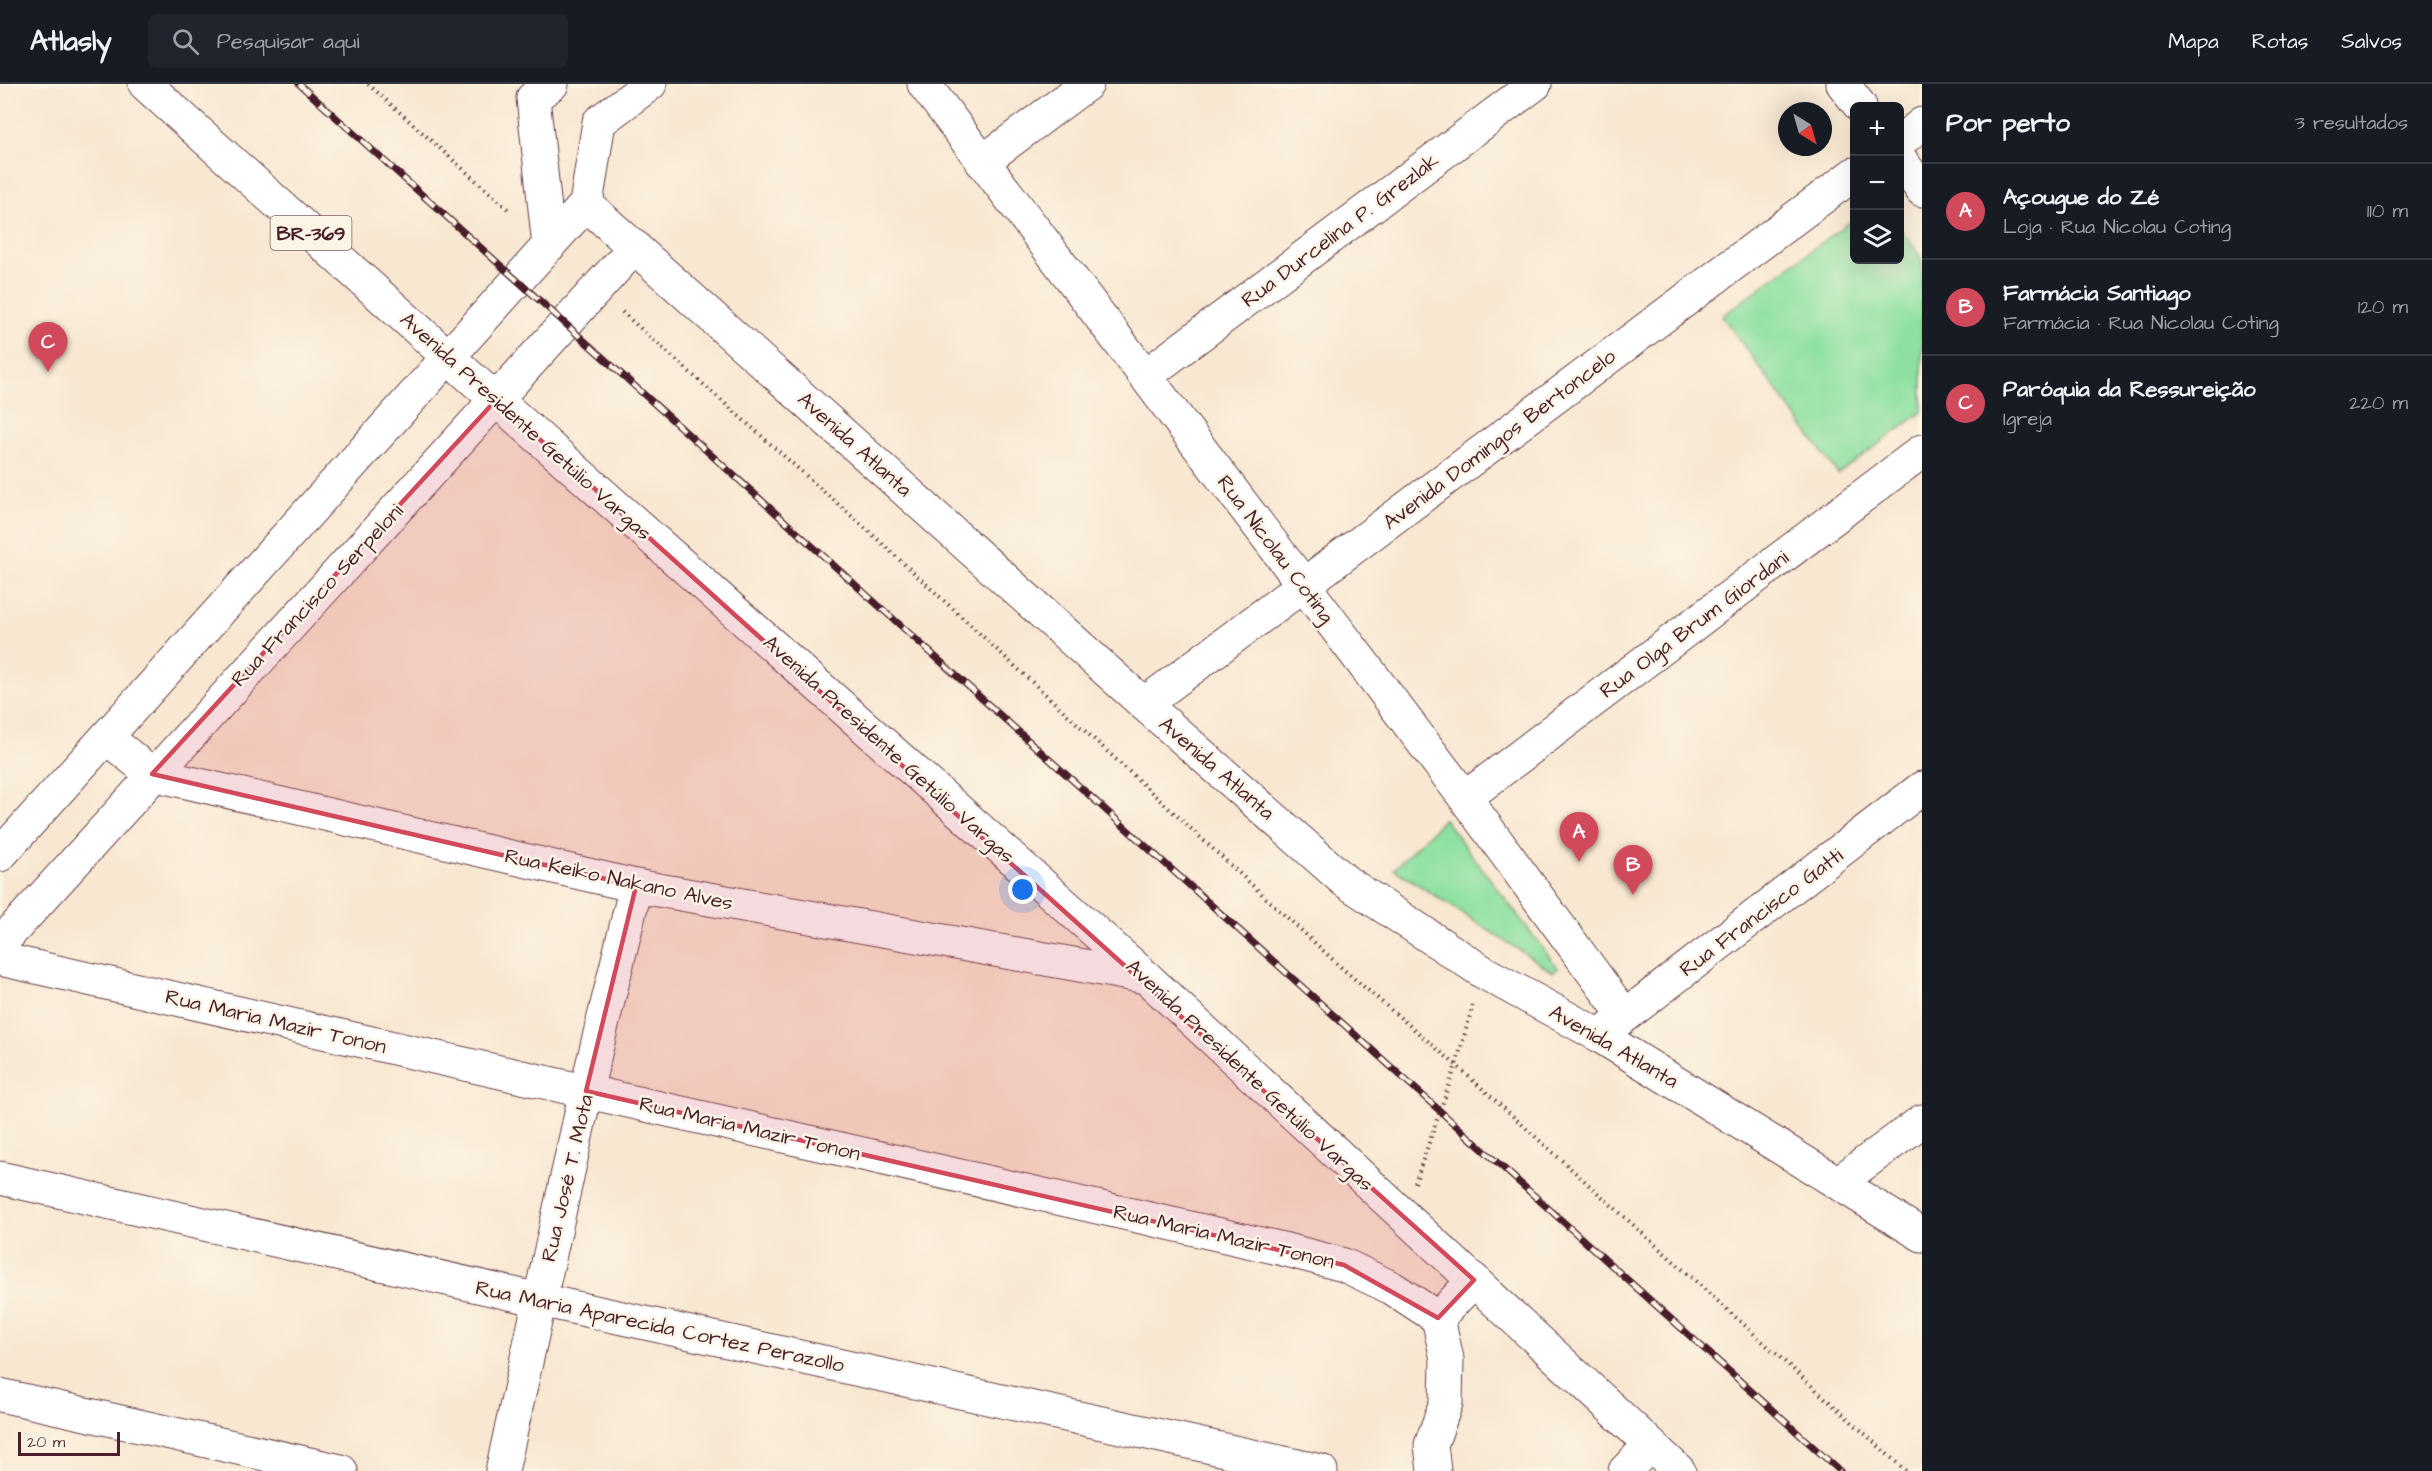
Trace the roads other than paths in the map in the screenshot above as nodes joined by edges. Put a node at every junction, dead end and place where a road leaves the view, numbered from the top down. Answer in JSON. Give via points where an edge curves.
{"nodes":[{"id":1,"x":145,"y":84,"type":"edge"},
{"id":2,"x":650,"y":84,"type":"edge"},
{"id":3,"x":924,"y":84,"type":"edge"},
{"id":4,"x":1087,"y":84,"type":"edge"},
{"id":5,"x":1535,"y":84,"type":"edge"},
{"id":6,"x":1844,"y":84,"type":"edge"},
{"id":7,"x":534,"y":89,"type":"edge"},
{"id":8,"x":1857,"y":102,"type":"edge"},
{"id":9,"x":1922,"y":123,"type":"edge"},
{"id":10,"x":1904,"y":137,"type":"edge"},
{"id":11,"x":982,"y":162,"type":"junction"},
{"id":12,"x":1904,"y":166,"type":"edge"},
{"id":13,"x":1850,"y":177,"type":"edge"},
{"id":14,"x":1922,"y":190,"type":"edge"},
{"id":15,"x":586,"y":204,"type":"junction"},
{"id":16,"x":549,"y":246,"type":"junction"},
{"id":17,"x":635,"y":247,"type":"junction"},
{"id":18,"x":449,"y":358,"type":"junction"},
{"id":19,"x":1145,"y":376,"type":"junction"},
{"id":20,"x":496,"y":400,"type":"junction"},
{"id":21,"x":1922,"y":450,"type":"edge"},
{"id":22,"x":1303,"y":585,"type":"junction"},
{"id":23,"x":1144,"y":704,"type":"junction"},
{"id":24,"x":107,"y":738,"type":"junction"},
{"id":25,"x":152,"y":774,"type":"junction"},
{"id":26,"x":1922,"y":788,"type":"edge"},
{"id":27,"x":1465,"y":798,"type":"junction"},
{"id":28,"x":0,"y":855,"type":"edge"},
{"id":29,"x":636,"y":886,"type":"junction"},
{"id":30,"x":0,"y":944,"type":"edge"},
{"id":31,"x":0,"y":958,"type":"edge"},
{"id":32,"x":1146,"y":977,"type":"junction"},
{"id":33,"x":1625,"y":1016,"type":"junction"},
{"id":34,"x":1600,"y":1036,"type":"junction"},
{"id":35,"x":586,"y":1091,"type":"junction"},
{"id":36,"x":1922,"y":1121,"type":"edge"},
{"id":37,"x":0,"y":1178,"type":"edge"},
{"id":38,"x":1839,"y":1182,"type":"junction"},
{"id":39,"x":1922,"y":1234,"type":"edge"},
{"id":40,"x":1474,"y":1280,"type":"junction"},
{"id":41,"x":540,"y":1300,"type":"junction"},
{"id":42,"x":1438,"y":1318,"type":"junction"},
{"id":43,"x":0,"y":1395,"type":"edge"},
{"id":44,"x":1650,"y":1445,"type":"junction"},
{"id":45,"x":300,"y":1466,"type":"edge"},
{"id":46,"x":341,"y":1471,"type":"edge"},
{"id":47,"x":502,"y":1471,"type":"edge"},
{"id":48,"x":1321,"y":1471,"type":"edge"},
{"id":49,"x":1434,"y":1471,"type":"edge"},
{"id":50,"x":1625,"y":1471,"type":"edge"},
{"id":51,"x":1679,"y":1471,"type":"edge"}],
"edges":[{"from":1,"to":18,"type":"street","name":"Avenida Presidente Getúlio Vargas","number":"BR-369"},
{"from":2,"to":15,"type":"street","via":[[599,122]]},
{"from":3,"to":11,"type":"street","name":"Rua Nicolau Coting"},
{"from":4,"to":11,"type":"street"},
{"from":5,"to":19,"type":"street","name":"Rua Durcelina P. Grezlak"},
{"from":6,"to":8,"type":"street"},
{"from":7,"to":16,"type":"street"},
{"from":9,"to":10,"type":"street"},
{"from":11,"to":19,"type":"street","name":"Rua Nicolau Coting"},
{"from":12,"to":14,"type":"street"},
{"from":13,"to":22,"type":"street","name":"Avenida Domingos Bertoncelo"},
{"from":15,"to":16,"type":"street"},
{"from":15,"to":17,"type":"street","name":"Avenida Atlanta"},
{"from":16,"to":18,"type":"street"},
{"from":17,"to":20,"type":"street","name":"Rua Francisco Serpeloni"},
{"from":17,"to":23,"type":"street","name":"Avenida Atlanta"},
{"from":18,"to":20,"type":"street","name":"Avenida Presidente Getúlio Vargas","number":"BR-369"},
{"from":18,"to":24,"type":"street"},
{"from":19,"to":22,"type":"street","name":"Rua Nicolau Coting"},
{"from":20,"to":25,"type":"street","name":"Rua Francisco Serpeloni"},
{"from":20,"to":32,"type":"street","name":"Avenida Presidente Getúlio Vargas","number":"BR-369"},
{"from":21,"to":27,"type":"street","name":"Rua Olga Brum Giordani"},
{"from":22,"to":23,"type":"street","name":"Avenida Domingos Bertoncelo"},
{"from":22,"to":27,"type":"street","name":"Rua Nicolau Coting"},
{"from":23,"to":34,"type":"street","name":"Avenida Atlanta","via":[[1345,881],[1483,972]]},
{"from":24,"to":25,"type":"street","name":"Rua Keiko Nakano Alves"},
{"from":24,"to":28,"type":"street"},
{"from":25,"to":29,"type":"street","name":"Rua Keiko Nakano Alves"},
{"from":25,"to":30,"type":"street","name":"Rua Francisco Serpeloni"},
{"from":26,"to":33,"type":"street","name":"Rua Francisco Gatti"},
{"from":27,"to":33,"type":"street","name":"Rua Nicolau Coting"},
{"from":29,"to":32,"type":"street","name":"Rua Keiko Nakano Alves"},
{"from":29,"to":35,"type":"street","name":"Rua José T. Mota"},
{"from":31,"to":35,"type":"street","name":"Rua Maria Mazir Tonon"},
{"from":32,"to":40,"type":"street","name":"Avenida Presidente Getúlio Vargas","number":"BR-369"},
{"from":33,"to":34,"type":"street","name":"Rua Francisco Gatti"},
{"from":34,"to":38,"type":"street","name":"Avenida Atlanta"},
{"from":35,"to":41,"type":"street","name":"Rua José T. Mota"},
{"from":35,"to":42,"type":"street","name":"Rua Maria Mazir Tonon","via":[[1344,1265],[1392,1288]]},
{"from":36,"to":38,"type":"street"},
{"from":37,"to":41,"type":"street","name":"Rua Maria Aparecida Cortez Perazollo"},
{"from":38,"to":39,"type":"street","name":"Avenida Atlanta"},
{"from":40,"to":42,"type":"street"},
{"from":40,"to":44,"type":"street","name":"Avenida Presidente Getúlio Vargas","number":"BR-369"},
{"from":41,"to":47,"type":"street","name":"Rua José T. Mota"},
{"from":41,"to":48,"type":"street","name":"Rua Maria Aparecida Cortez Perazollo"},
{"from":42,"to":49,"type":"street","via":[[1447,1370],[1446,1403],[1431,1445]]},
{"from":43,"to":45,"type":"street"},
{"from":44,"to":50,"type":"street"},
{"from":44,"to":51,"type":"street","name":"Avenida Presidente Getúlio Vargas","number":"BR-369"},
{"from":45,"to":46,"type":"street"}]}
